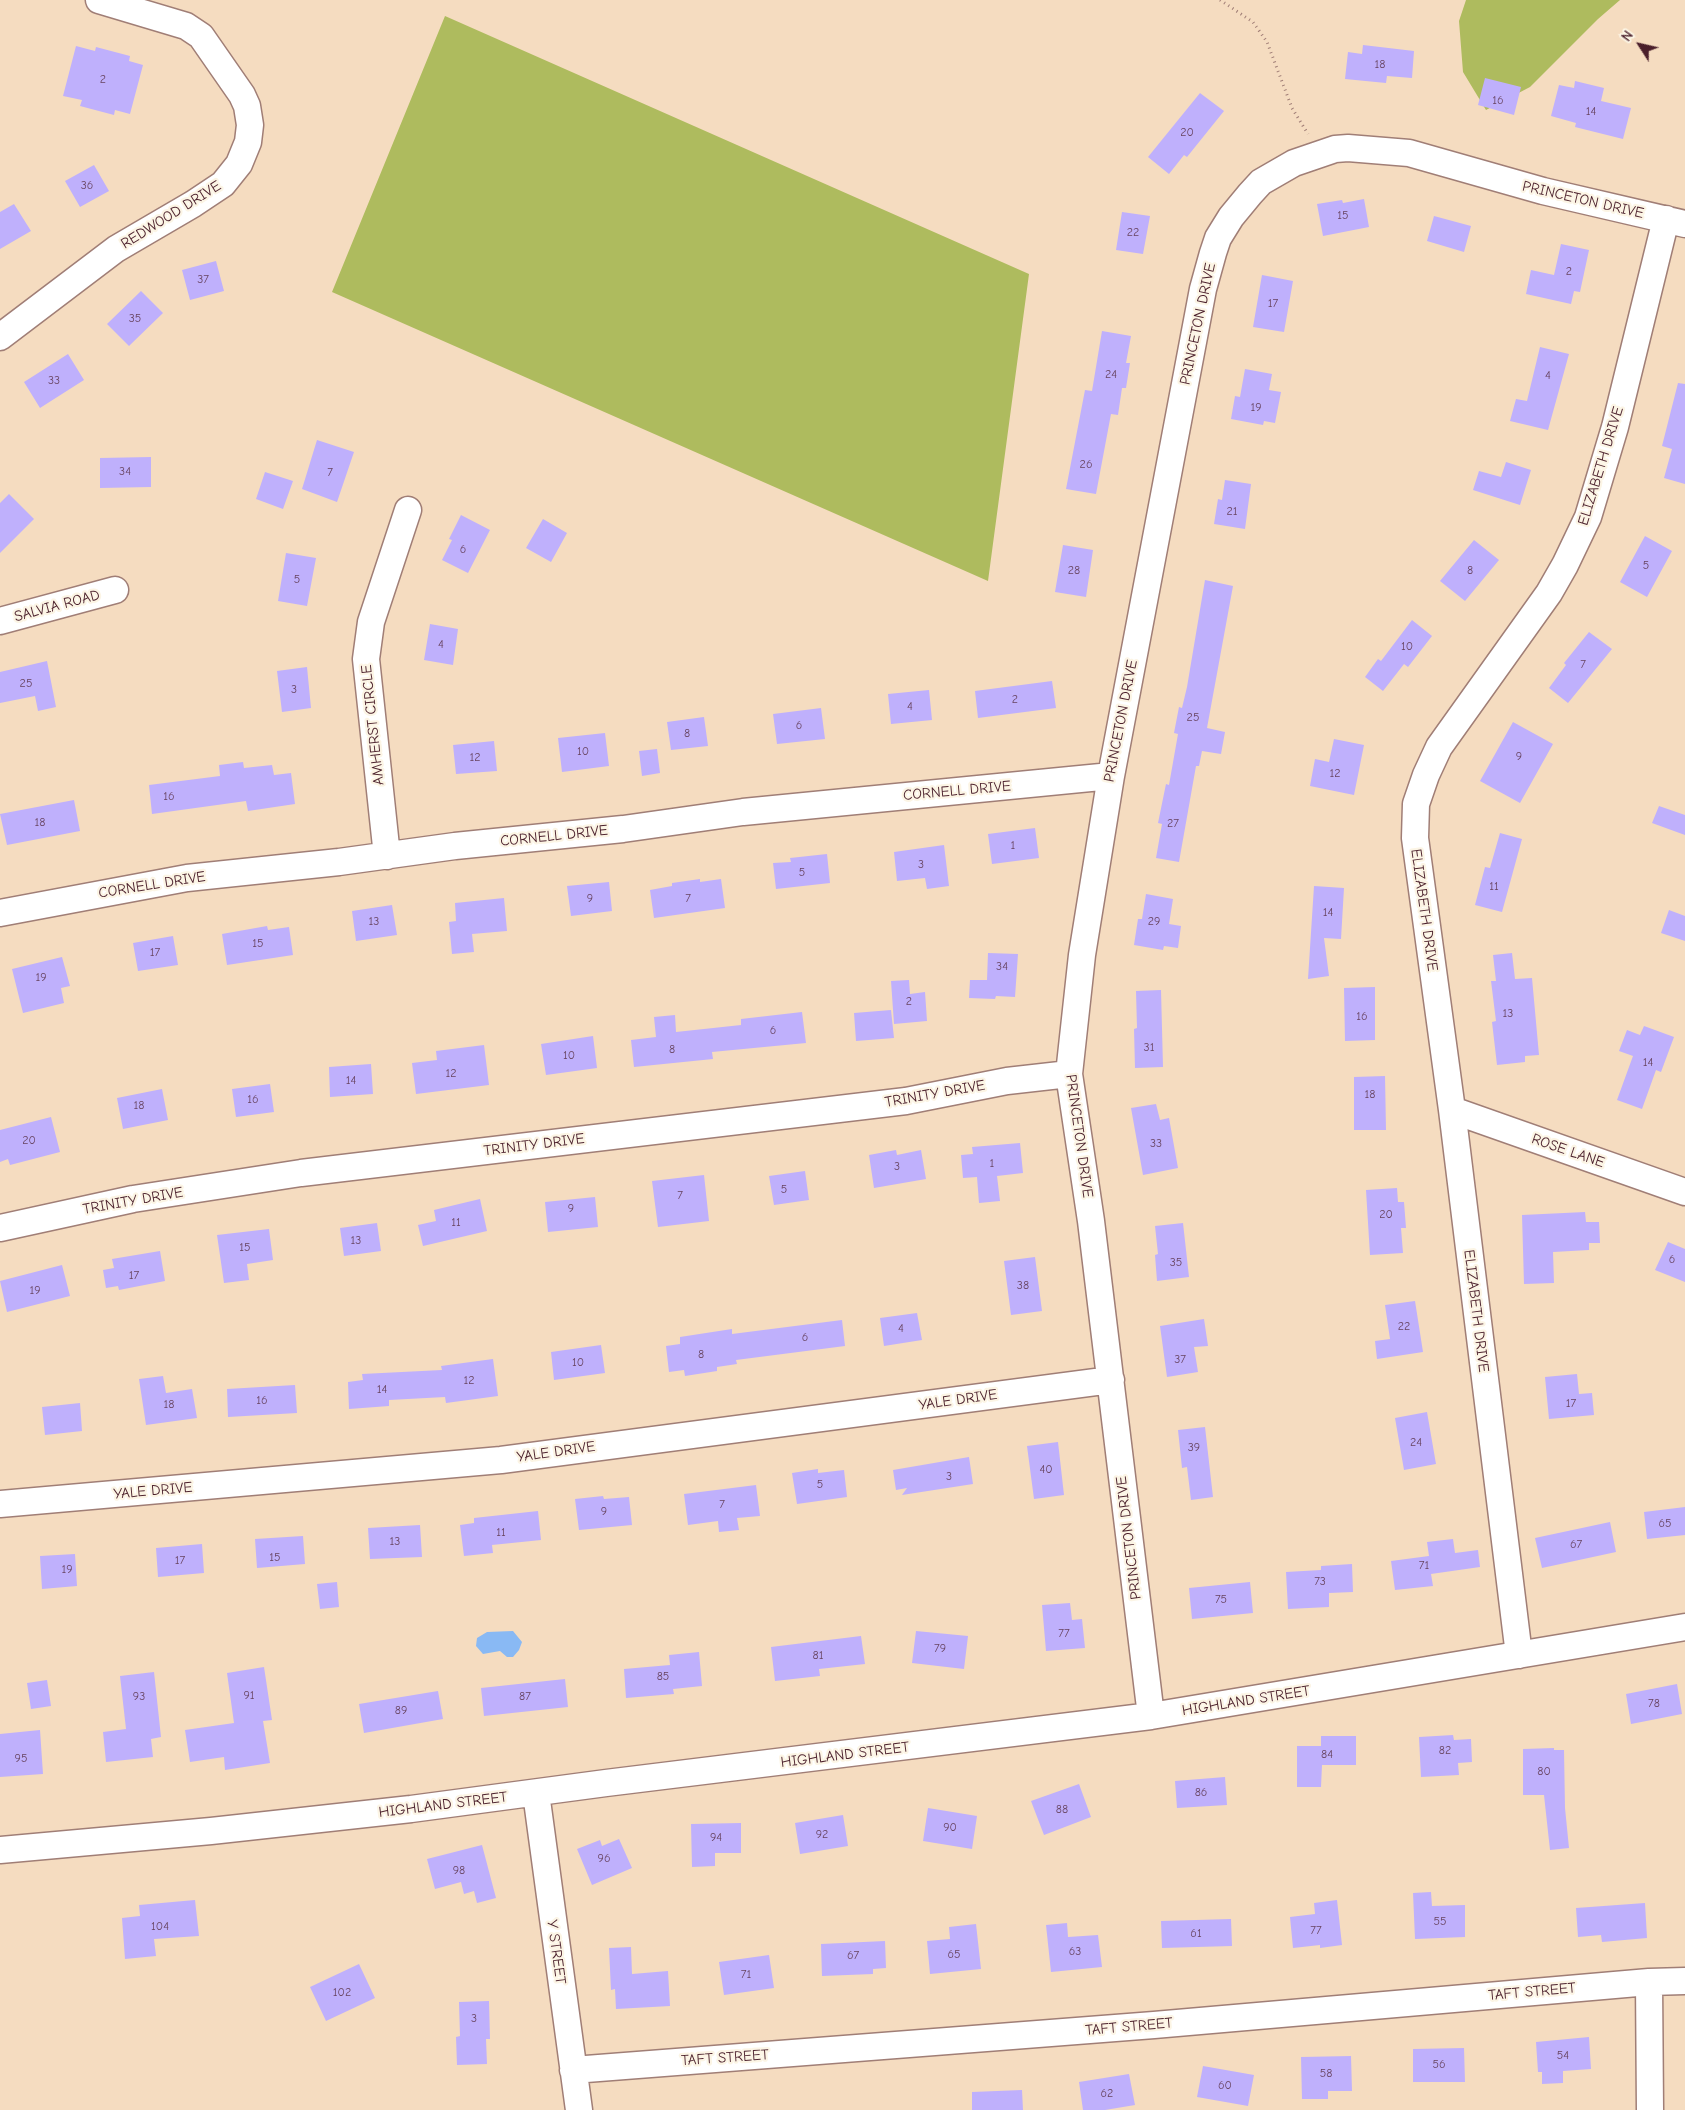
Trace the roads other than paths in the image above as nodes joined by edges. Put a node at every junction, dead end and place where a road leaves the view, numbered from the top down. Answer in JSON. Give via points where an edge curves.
{"nodes":[{"id":1,"x":99,"y":0,"type":"edge"},
{"id":2,"x":169,"y":10,"type":"edge"},
{"id":3,"x":1676,"y":221,"type":"edge"},
{"id":4,"x":0,"y":337,"type":"edge"},
{"id":5,"x":408,"y":510,"type":"dead end"},
{"id":6,"x":115,"y":590,"type":"dead end"},
{"id":7,"x":0,"y":621,"type":"edge"},
{"id":8,"x":1111,"y":776,"type":"junction"},
{"id":9,"x":387,"y":856,"type":"junction"},
{"id":10,"x":0,"y":913,"type":"edge"},
{"id":11,"x":1069,"y":1074,"type":"junction"},
{"id":12,"x":1452,"y":1110,"type":"junction"},
{"id":13,"x":1685,"y":1192,"type":"edge"},
{"id":14,"x":0,"y":1228,"type":"edge"},
{"id":15,"x":1111,"y":1380,"type":"junction"},
{"id":16,"x":0,"y":1504,"type":"edge"},
{"id":17,"x":1685,"y":1627,"type":"edge"},
{"id":18,"x":1519,"y":1655,"type":"junction"},
{"id":19,"x":1151,"y":1716,"type":"junction"},
{"id":20,"x":536,"y":1793,"type":"junction"},
{"id":21,"x":0,"y":1850,"type":"edge"},
{"id":22,"x":1685,"y":1981,"type":"edge"},
{"id":23,"x":1649,"y":1982,"type":"junction"},
{"id":24,"x":573,"y":2070,"type":"junction"},
{"id":25,"x":579,"y":2110,"type":"edge"},
{"id":26,"x":1650,"y":2110,"type":"edge"}],
"edges":[{"from":1,"to":2,"type":"street","name":"REDWOOD DRIVE"},
{"from":2,"to":4,"type":"street","name":"REDWOOD DRIVE","via":[[201,36],[248,106],[248,142],[239,164],[223,184],[116,249]]},
{"from":3,"to":8,"type":"street","name":"PRINCETON DRIVE","via":[[1543,191],[1409,153],[1335,149],[1281,168],[1261,182],[1232,217],[1218,238],[1213,253]]},
{"from":3,"to":12,"type":"street","name":"ELIZABETH DRIVE","via":[[1588,517],[1549,593],[1439,746],[1416,804],[1414,838]]},
{"from":5,"to":9,"type":"street","name":"AMHERST CIRCLE","via":[[371,622],[366,659]]},
{"from":6,"to":7,"type":"street","name":"SALVIA ROAD"},
{"from":8,"to":9,"type":"street","name":"CORNELL DRIVE","via":[[743,812]]},
{"from":8,"to":11,"type":"street","name":"PRINCETON DRIVE","via":[[1082,955]]},
{"from":9,"to":10,"type":"street","name":"CORNELL DRIVE","via":[[187,878]]},
{"from":11,"to":14,"type":"street","name":"TRINITY DRIVE","via":[[1007,1081],[906,1101],[301,1173],[133,1199]]},
{"from":11,"to":15,"type":"street","name":"PRINCETON DRIVE"},
{"from":12,"to":13,"type":"street","name":"ROSE LANE"},
{"from":12,"to":18,"type":"street","name":"ELIZABETH DRIVE"},
{"from":15,"to":16,"type":"street","name":"YALE DRIVE","via":[[501,1460]]},
{"from":15,"to":19,"type":"street","name":"PRINCETON DRIVE"},
{"from":17,"to":18,"type":"street","name":"HIGHLAND STREET"},
{"from":18,"to":19,"type":"street","name":"HIGHLAND STREET"},
{"from":19,"to":20,"type":"street","name":"HIGHLAND STREET"},
{"from":20,"to":21,"type":"street","name":"HIGHLAND STREET","via":[[224,1830]]},
{"from":20,"to":24,"type":"street","name":"Y STREET"},
{"from":22,"to":23,"type":"street","name":"TAFT STREET"},
{"from":23,"to":24,"type":"street","name":"TAFT STREET","via":[[1154,2025]]},
{"from":23,"to":26,"type":"street"},
{"from":24,"to":25,"type":"street","name":"Y STREET"}]}
